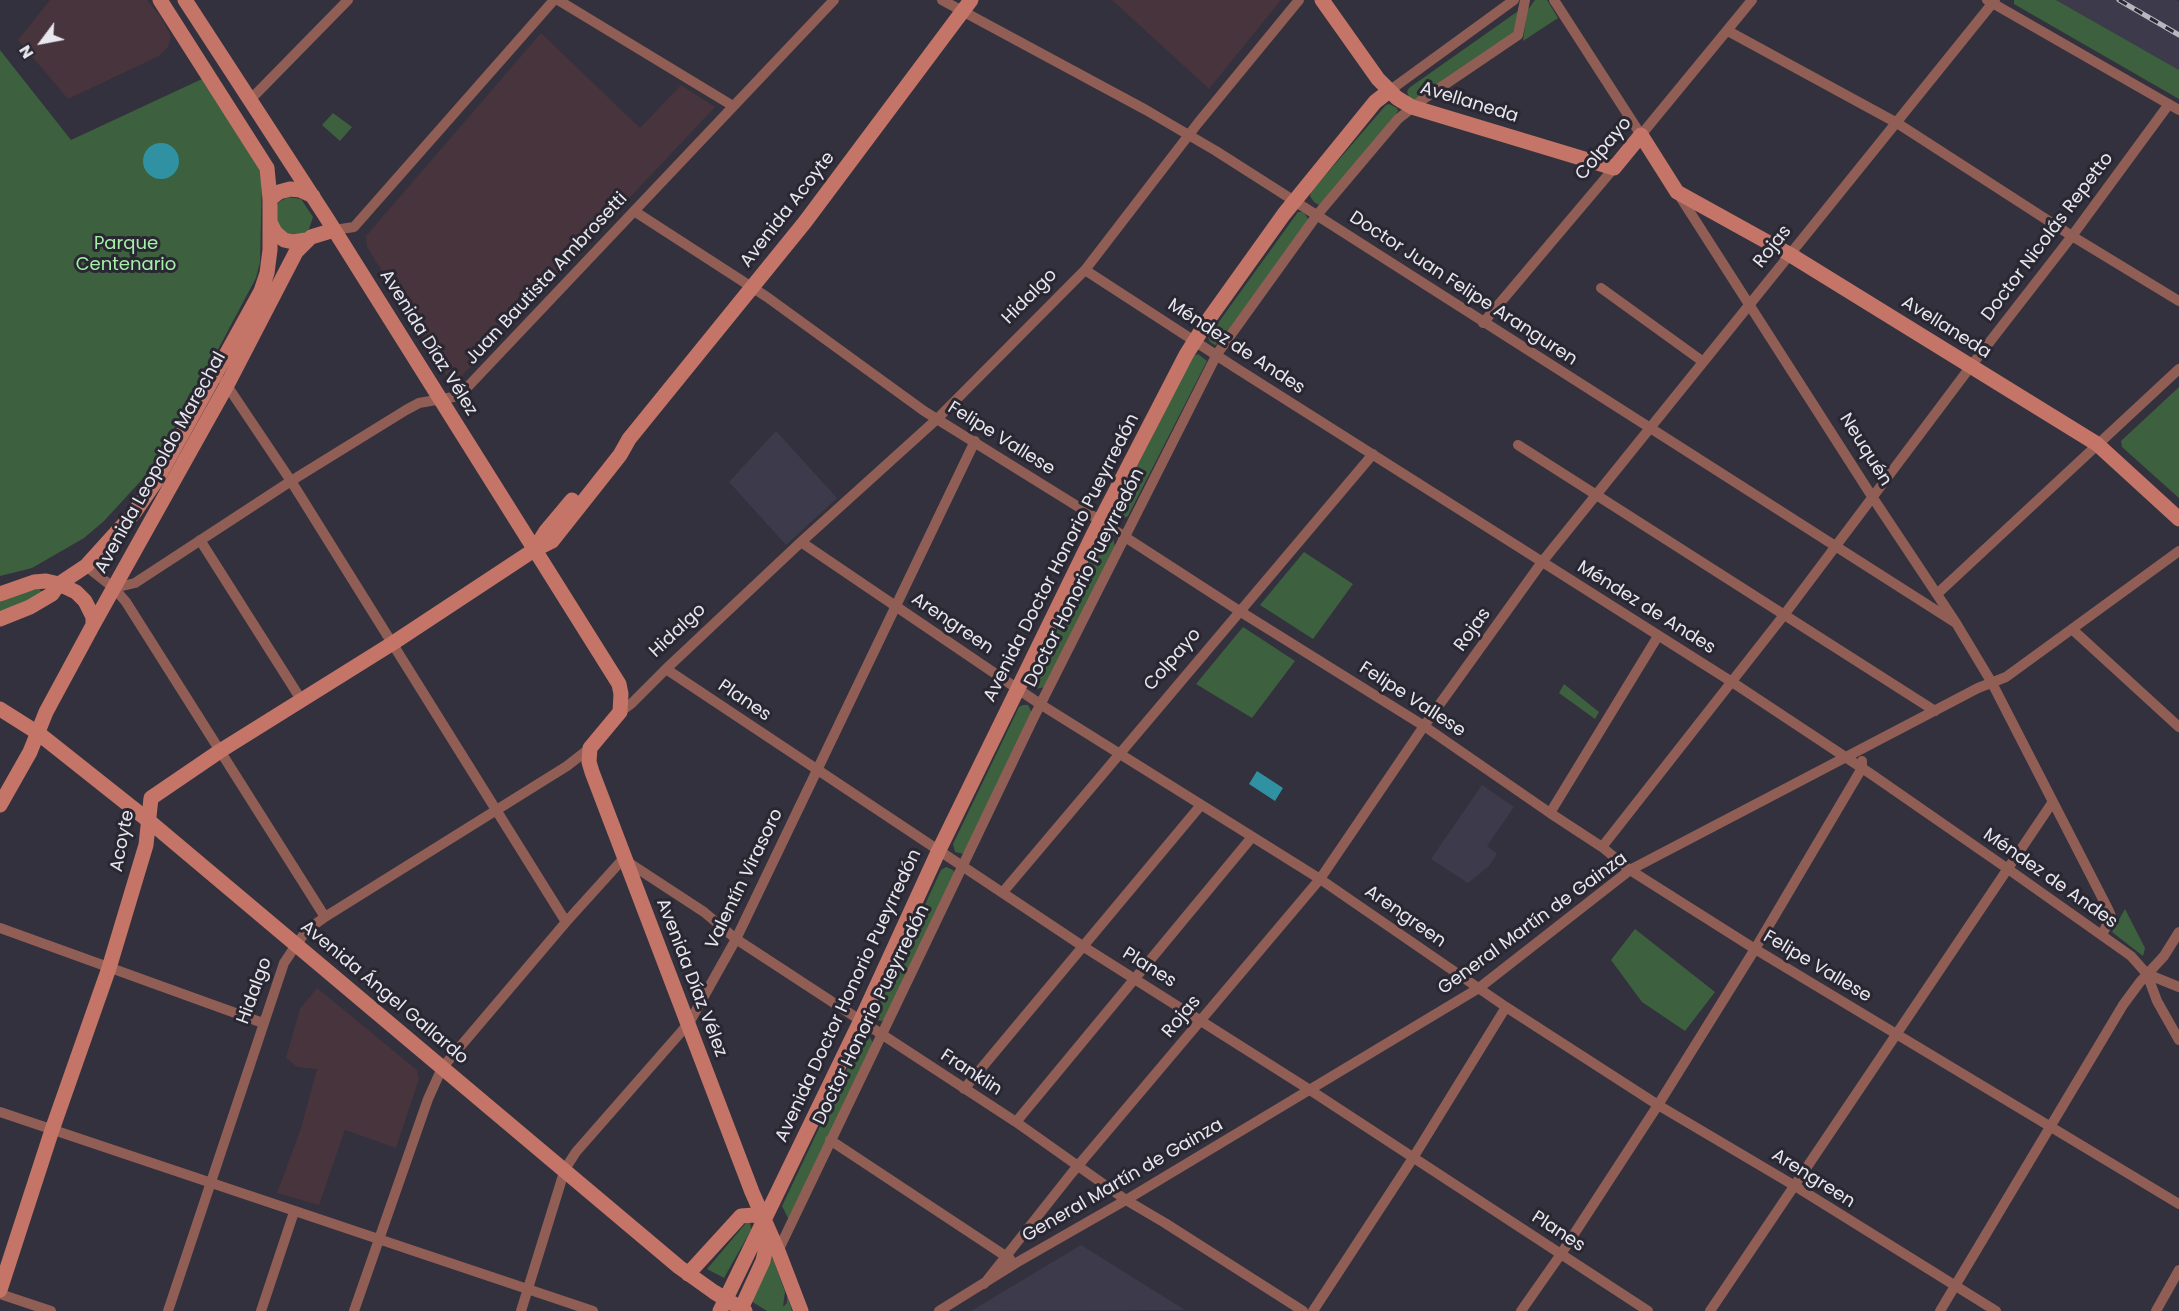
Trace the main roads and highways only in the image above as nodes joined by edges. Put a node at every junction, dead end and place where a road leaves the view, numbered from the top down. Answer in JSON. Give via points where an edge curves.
{"nodes":[{"id":1,"x":160,"y":0,"type":"edge"},
{"id":2,"x":185,"y":0,"type":"edge"},
{"id":3,"x":1322,"y":0,"type":"edge"},
{"id":4,"x":967,"y":5,"type":"edge"},
{"id":5,"x":1389,"y":91,"type":"junction"},
{"id":6,"x":250,"y":100,"type":"junction"},
{"id":7,"x":242,"y":127,"type":"junction"},
{"id":8,"x":1641,"y":135,"type":"joint"},
{"id":9,"x":1614,"y":168,"type":"joint"},
{"id":10,"x":1677,"y":192,"type":"joint"},
{"id":11,"x":313,"y":196,"type":"junction"},
{"id":12,"x":270,"y":199,"type":"junction"},
{"id":13,"x":269,"y":216,"type":"junction"},
{"id":14,"x":334,"y":230,"type":"junction"},
{"id":15,"x":306,"y":240,"type":"junction"},
{"id":16,"x":2179,"y":519,"type":"edge"},
{"id":17,"x":534,"y":550,"type":"junction"},
{"id":18,"x":59,"y":584,"type":"junction"},
{"id":19,"x":0,"y":594,"type":"edge"},
{"id":20,"x":0,"y":619,"type":"edge"},
{"id":21,"x":93,"y":625,"type":"junction"},
{"id":22,"x":0,"y":710,"type":"edge"},
{"id":23,"x":620,"y":712,"type":"joint"},
{"id":24,"x":38,"y":733,"type":"junction"},
{"id":25,"x":590,"y":748,"type":"joint"},
{"id":26,"x":0,"y":806,"type":"edge"},
{"id":27,"x":149,"y":821,"type":"junction"},
{"id":28,"x":765,"y":1221,"type":"junction"},
{"id":29,"x":688,"y":1274,"type":"junction"},
{"id":30,"x":0,"y":1292,"type":"edge"},
{"id":31,"x":722,"y":1305,"type":"edge"},
{"id":32,"x":742,"y":1310,"type":"edge"},
{"id":33,"x":801,"y":1311,"type":"edge"}],
"edges":[{"from":1,"to":7,"type":"main road"},
{"from":2,"to":6,"type":"main road","name":"Avenida Díaz Vélez"},
{"from":3,"to":5,"type":"main road","name":"Avellaneda"},
{"from":4,"to":17,"type":"main road","name":"Avenida Acoyte","via":[[805,222]]},
{"from":5,"to":9,"type":"main road","name":"Avellaneda","via":[[1412,107]]},
{"from":5,"to":28,"type":"main road","name":"Avenida Doctor Honorio Pueyrredón","via":[[1375,102],[1295,201],[1194,339],[939,850]]},
{"from":6,"to":7,"type":"main road"},
{"from":6,"to":11,"type":"main road","name":"Avenida Díaz Vélez"},
{"from":7,"to":12,"type":"main road","via":[[267,168]]},
{"from":8,"to":9,"type":"main road","name":"Colpayo"},
{"from":8,"to":10,"type":"main road","name":"Neuquén"},
{"from":10,"to":16,"type":"main road","name":"Avellaneda","via":[[1789,254],[2097,444]]},
{"from":11,"to":12,"type":"main road","via":[[293,189]]},
{"from":11,"to":14,"type":"main road","name":"Avenida Díaz Vélez"},
{"from":12,"to":13,"type":"main road","name":"Avenida Leopoldo Marechal"},
{"from":13,"to":15,"type":"main road","via":[[280,237],[290,242]]},
{"from":13,"to":18,"type":"main road","name":"Avenida Leopoldo Marechal","via":[[270,250],[263,285],[149,492],[86,566]]},
{"from":14,"to":15,"type":"main road"},
{"from":14,"to":17,"type":"main road","name":"Avenida Díaz Vélez"},
{"from":15,"to":21,"type":"main road","name":"Avenida Leopoldo Marechal"},
{"from":17,"to":23,"type":"main road","name":"Avenida Díaz Vélez","via":[[619,684]]},
{"from":17,"to":27,"type":"main road","name":"Acoyte","via":[[156,793],[150,801]]},
{"from":18,"to":19,"type":"main road","via":[[34,582]]},
{"from":18,"to":20,"type":"main road","name":"Avenida Leopoldo Marechal","via":[[42,601]]},
{"from":18,"to":21,"type":"main road","via":[[86,601]]},
{"from":21,"to":24,"type":"main road","name":"Avenida Leopoldo Marechal"},
{"from":22,"to":24,"type":"main road","name":"Avenida Ángel Gallardo"},
{"from":23,"to":25,"type":"main road","name":"Hidalgo"},
{"from":24,"to":26,"type":"main road","name":"Avenida Leopoldo Marechal"},
{"from":24,"to":27,"type":"main road","name":"Avenida Ángel Gallardo"},
{"from":25,"to":28,"type":"main road","name":"Avenida Díaz Vélez","via":[[589,762],[623,859]]},
{"from":27,"to":29,"type":"main road","name":"Avenida Ángel Gallardo"},
{"from":27,"to":30,"type":"main road","name":"Acoyte","via":[[146,844],[109,968]]},
{"from":28,"to":29,"type":"main road","via":[[754,1215],[741,1216]]},
{"from":28,"to":31,"type":"main road","name":"Avenida Doctor Honorio Pueyrredón"},
{"from":28,"to":32,"type":"main road","name":"Avenida Doctor Honorio Pueyrredón","via":[[767,1244],[763,1261]]},
{"from":28,"to":33,"type":"main road","name":"Avenida Díaz Vélez"},
{"from":29,"to":31,"type":"main road","name":"Avenida Ángel Gallardo"},
{"from":31,"to":32,"type":"main road","name":"Avenida Ángel Gallardo"}]}
